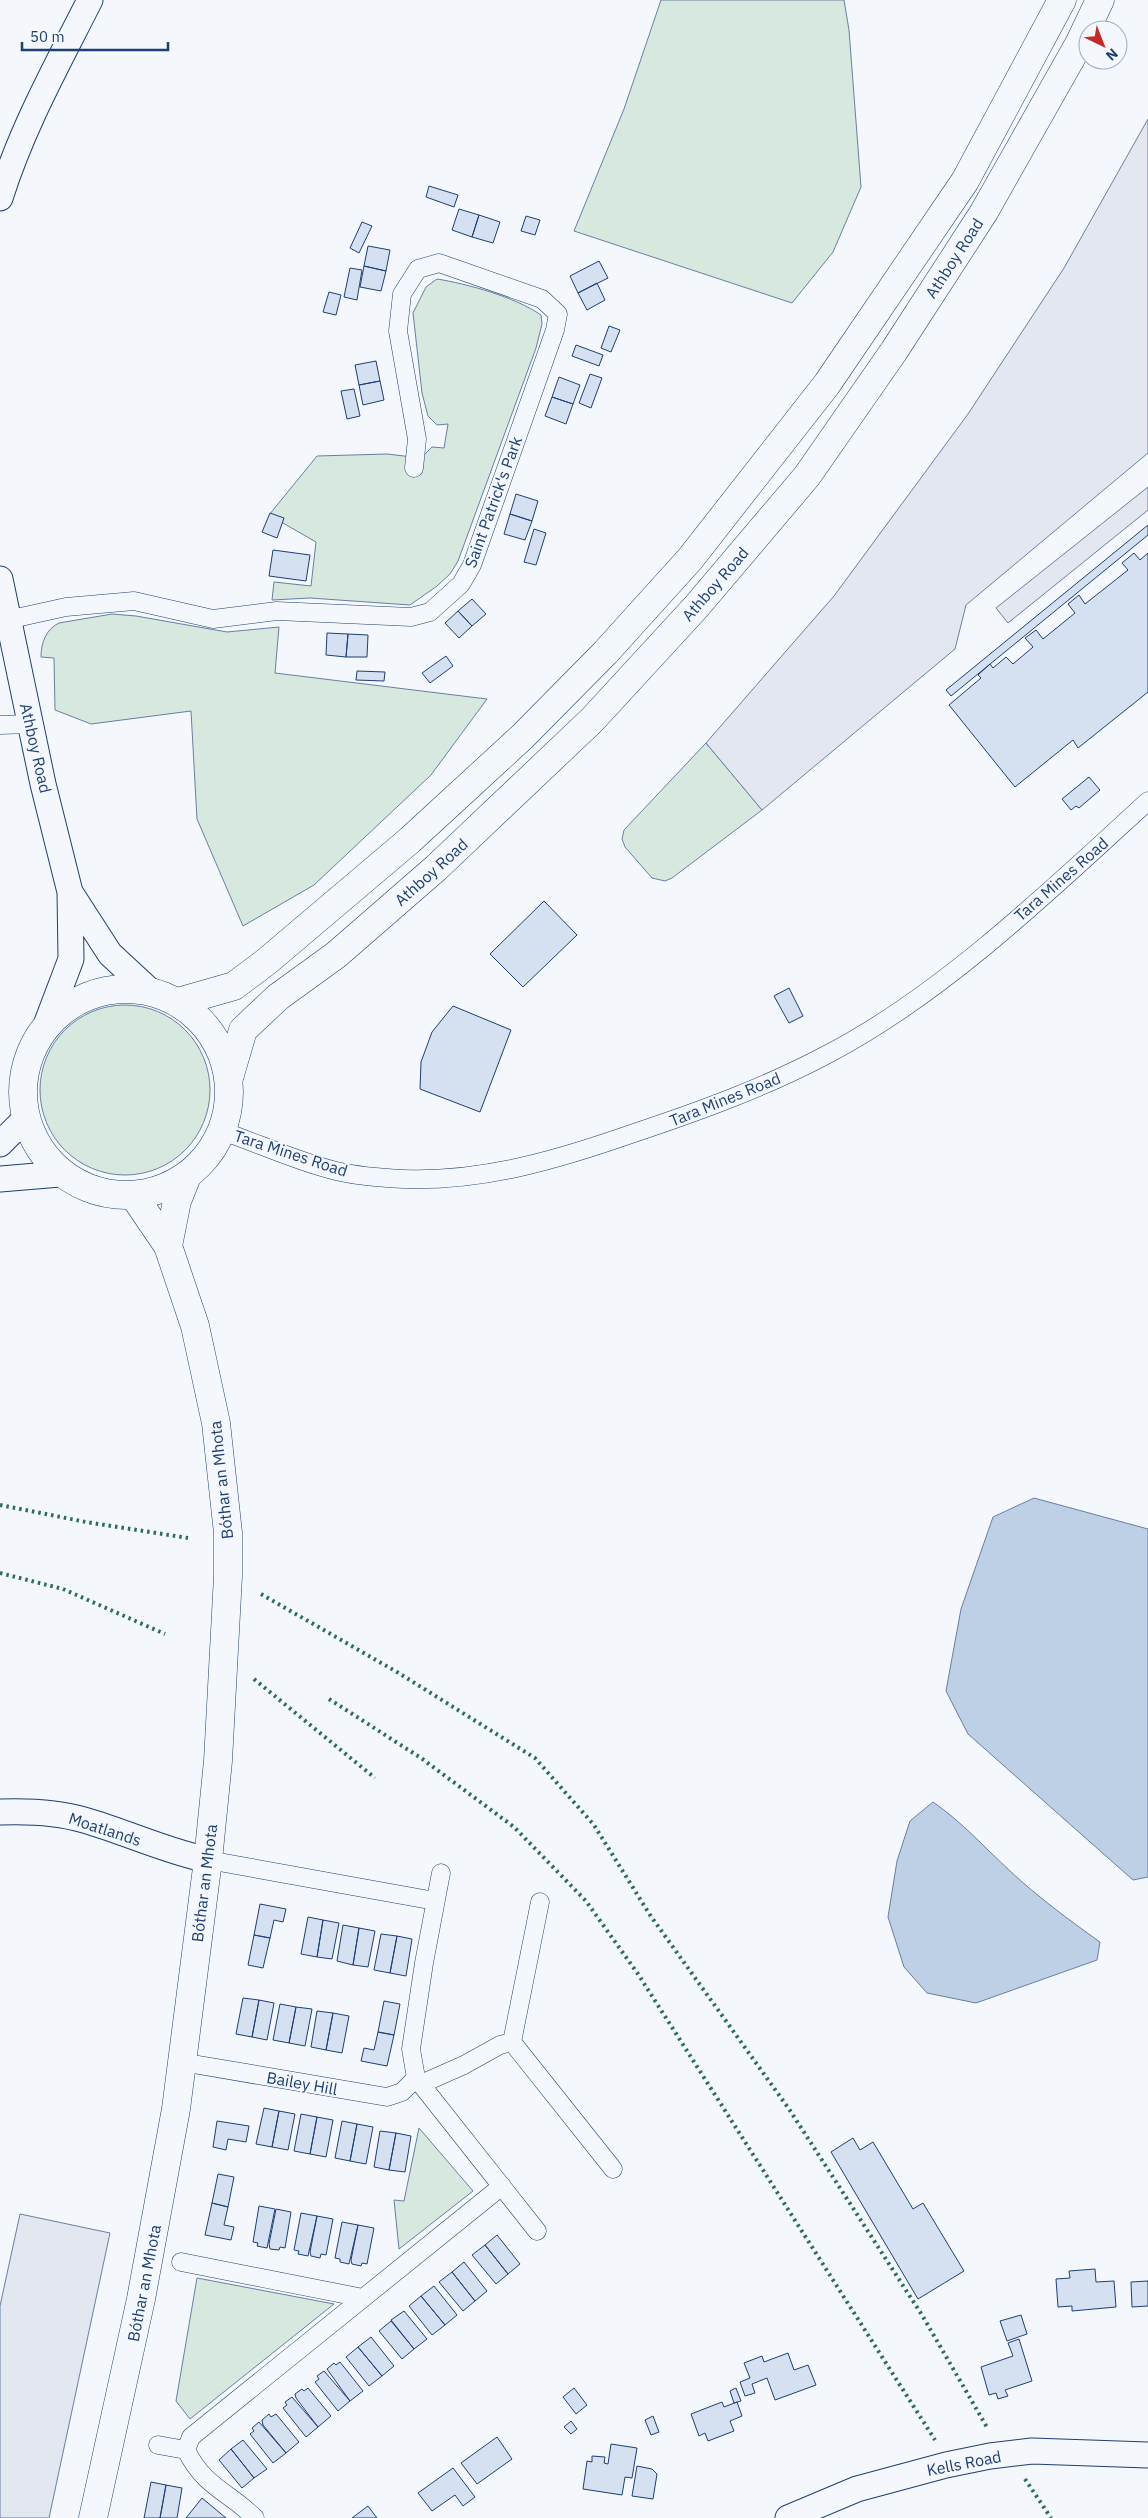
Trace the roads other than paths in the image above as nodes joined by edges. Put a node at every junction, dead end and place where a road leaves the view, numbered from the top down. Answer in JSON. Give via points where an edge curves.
{"nodes":[{"id":1,"x":90,"y":0,"type":"edge"},
{"id":2,"x":1062,"y":0,"type":"edge"},
{"id":3,"x":1100,"y":0,"type":"edge"},
{"id":4,"x":0,"y":198,"type":"edge"},
{"id":5,"x":414,"y":468,"type":"dead end"},
{"id":6,"x":0,"y":579,"type":"edge"},
{"id":7,"x":6,"y":612,"type":"junction"},
{"id":8,"x":30,"y":724,"type":"junction"},
{"id":9,"x":0,"y":725,"type":"edge"},
{"id":10,"x":1148,"y":801,"type":"edge"},
{"id":11,"x":70,"y":892,"type":"junction"},
{"id":12,"x":150,"y":991,"type":"junction"},
{"id":13,"x":178,"y":1002,"type":"junction"},
{"id":14,"x":46,"y":1025,"type":"junction"},
{"id":15,"x":229,"y":1078,"type":"junction"},
{"id":16,"x":25,"y":1119,"type":"junction"},
{"id":17,"x":222,"y":1131,"type":"junction"},
{"id":18,"x":0,"y":1144,"type":"edge"},
{"id":19,"x":60,"y":1174,"type":"junction"},
{"id":20,"x":187,"y":1176,"type":"junction"},
{"id":21,"x":0,"y":1180,"type":"edge"},
{"id":22,"x":134,"y":1196,"type":"junction"},
{"id":23,"x":168,"y":1246,"type":"junction"},
{"id":24,"x":0,"y":1812,"type":"edge"},
{"id":25,"x":208,"y":1860,"type":"junction"},
{"id":26,"x":441,"y":1873,"type":"dead end"},
{"id":27,"x":435,"y":1901,"type":"junction"},
{"id":28,"x":540,"y":1902,"type":"dead end"},
{"id":29,"x":512,"y":2042,"type":"junction"},
{"id":30,"x":181,"y":2062,"type":"junction"},
{"id":31,"x":419,"y":2081,"type":"junction"},
{"id":32,"x":613,"y":2169,"type":"dead end"},
{"id":33,"x":502,"y":2186,"type":"junction"},
{"id":34,"x":537,"y":2231,"type":"dead end"},
{"id":35,"x":181,"y":2262,"type":"dead end"},
{"id":36,"x":363,"y":2298,"type":"junction"},
{"id":37,"x":158,"y":2445,"type":"dead end"},
{"id":38,"x":186,"y":2450,"type":"junction"},
{"id":39,"x":1148,"y":2455,"type":"edge"},
{"id":40,"x":93,"y":2518,"type":"edge"},
{"id":41,"x":255,"y":2518,"type":"edge"},
{"id":42,"x":788,"y":2518,"type":"edge"}],
"edges":[{"from":1,"to":4,"type":"street","via":[[29,120]]},
{"from":2,"to":13,"type":"main road","name":"Athboy Road","via":[[965,181],[827,384],[683,566],[522,737],[403,846],[234,986]]},
{"from":3,"to":15,"type":"main road","name":"Athboy Road","via":[[1079,44],[984,212],[894,351],[807,476],[696,607],[592,720],[436,868],[336,955],[278,998],[242,1030]]},
{"from":5,"to":7,"type":"street","name":"Saint Patrick's Park","via":[[417,439],[398,331],[402,294],[418,269],[439,263],[542,299],[558,314],[554,330],[472,565],[460,584],[430,612],[411,617],[277,612],[213,619],[158,605],[126,601]]},
{"from":6,"to":7,"type":"street","name":"Athboy Road"},
{"from":7,"to":8,"type":"street","name":"Athboy Road"},
{"from":8,"to":9,"type":"street"},
{"from":8,"to":11,"type":"street","name":"Athboy Road"},
{"from":10,"to":17,"type":"street","name":"Tara Mines Road","via":[[1024,912],[905,1006],[828,1054],[683,1117],[598,1146],[490,1174],[438,1179],[404,1179],[335,1171]]},
{"from":11,"to":12,"type":"street","via":[[110,954]]},
{"from":11,"to":14,"type":"street","via":[[71,959]]},
{"from":12,"to":13,"type":"main road"},
{"from":12,"to":14,"type":"main road","via":[[125,988],[80,997]]},
{"from":13,"to":15,"type":"main road","via":[[202,1022],[221,1050]]},
{"from":14,"to":16,"type":"main road","via":[[26,1062],[22,1088]]},
{"from":15,"to":17,"type":"main road","via":[[229,1103]]},
{"from":16,"to":18,"type":"street"},
{"from":16,"to":19,"type":"main road","via":[[36,1145]]},
{"from":17,"to":20,"type":"main road","via":[[207,1157]]},
{"from":19,"to":21,"type":"street"},
{"from":19,"to":22,"type":"main road","via":[[84,1188],[111,1196]]},
{"from":20,"to":22,"type":"main road","via":[[163,1190]]},
{"from":20,"to":23,"type":"main road","name":"Bóthar an Mhota","via":[[177,1201]]},
{"from":22,"to":23,"type":"main road","name":"Bóthar an Mhota"},
{"from":23,"to":25,"type":"main road","name":"Bóthar an Mhota","via":[[195,1326],[210,1390],[224,1490],[228,1576],[226,1648]]},
{"from":24,"to":25,"type":"street","name":"Moatlands","via":[[52,1814],[83,1820],[171,1852]]},
{"from":25,"to":27,"type":"street"},
{"from":25,"to":30,"type":"main road","name":"Bóthar an Mhota"},
{"from":26,"to":27,"type":"street"},
{"from":27,"to":31,"type":"street","via":[[411,2049]]},
{"from":28,"to":29,"type":"street"},
{"from":29,"to":31,"type":"street","name":"Bailey Hill","via":[[464,2065]]},
{"from":29,"to":32,"type":"street"},
{"from":30,"to":31,"type":"street","name":"Bailey Hill","via":[[379,2096],[402,2092]]},
{"from":30,"to":40,"type":"main road","name":"Bóthar an Mhota","via":[[167,2167]]},
{"from":31,"to":33,"type":"street"},
{"from":33,"to":34,"type":"street"},
{"from":33,"to":36,"type":"street"},
{"from":35,"to":36,"type":"street"},
{"from":36,"to":38,"type":"street","via":[[190,2438]]},
{"from":37,"to":38,"type":"street"},
{"from":38,"to":41,"type":"street","via":[[195,2468],[210,2484],[240,2503]]},
{"from":39,"to":42,"type":"street","name":"Kells Road","via":[[1032,2451],[990,2456],[857,2489]]}]}
